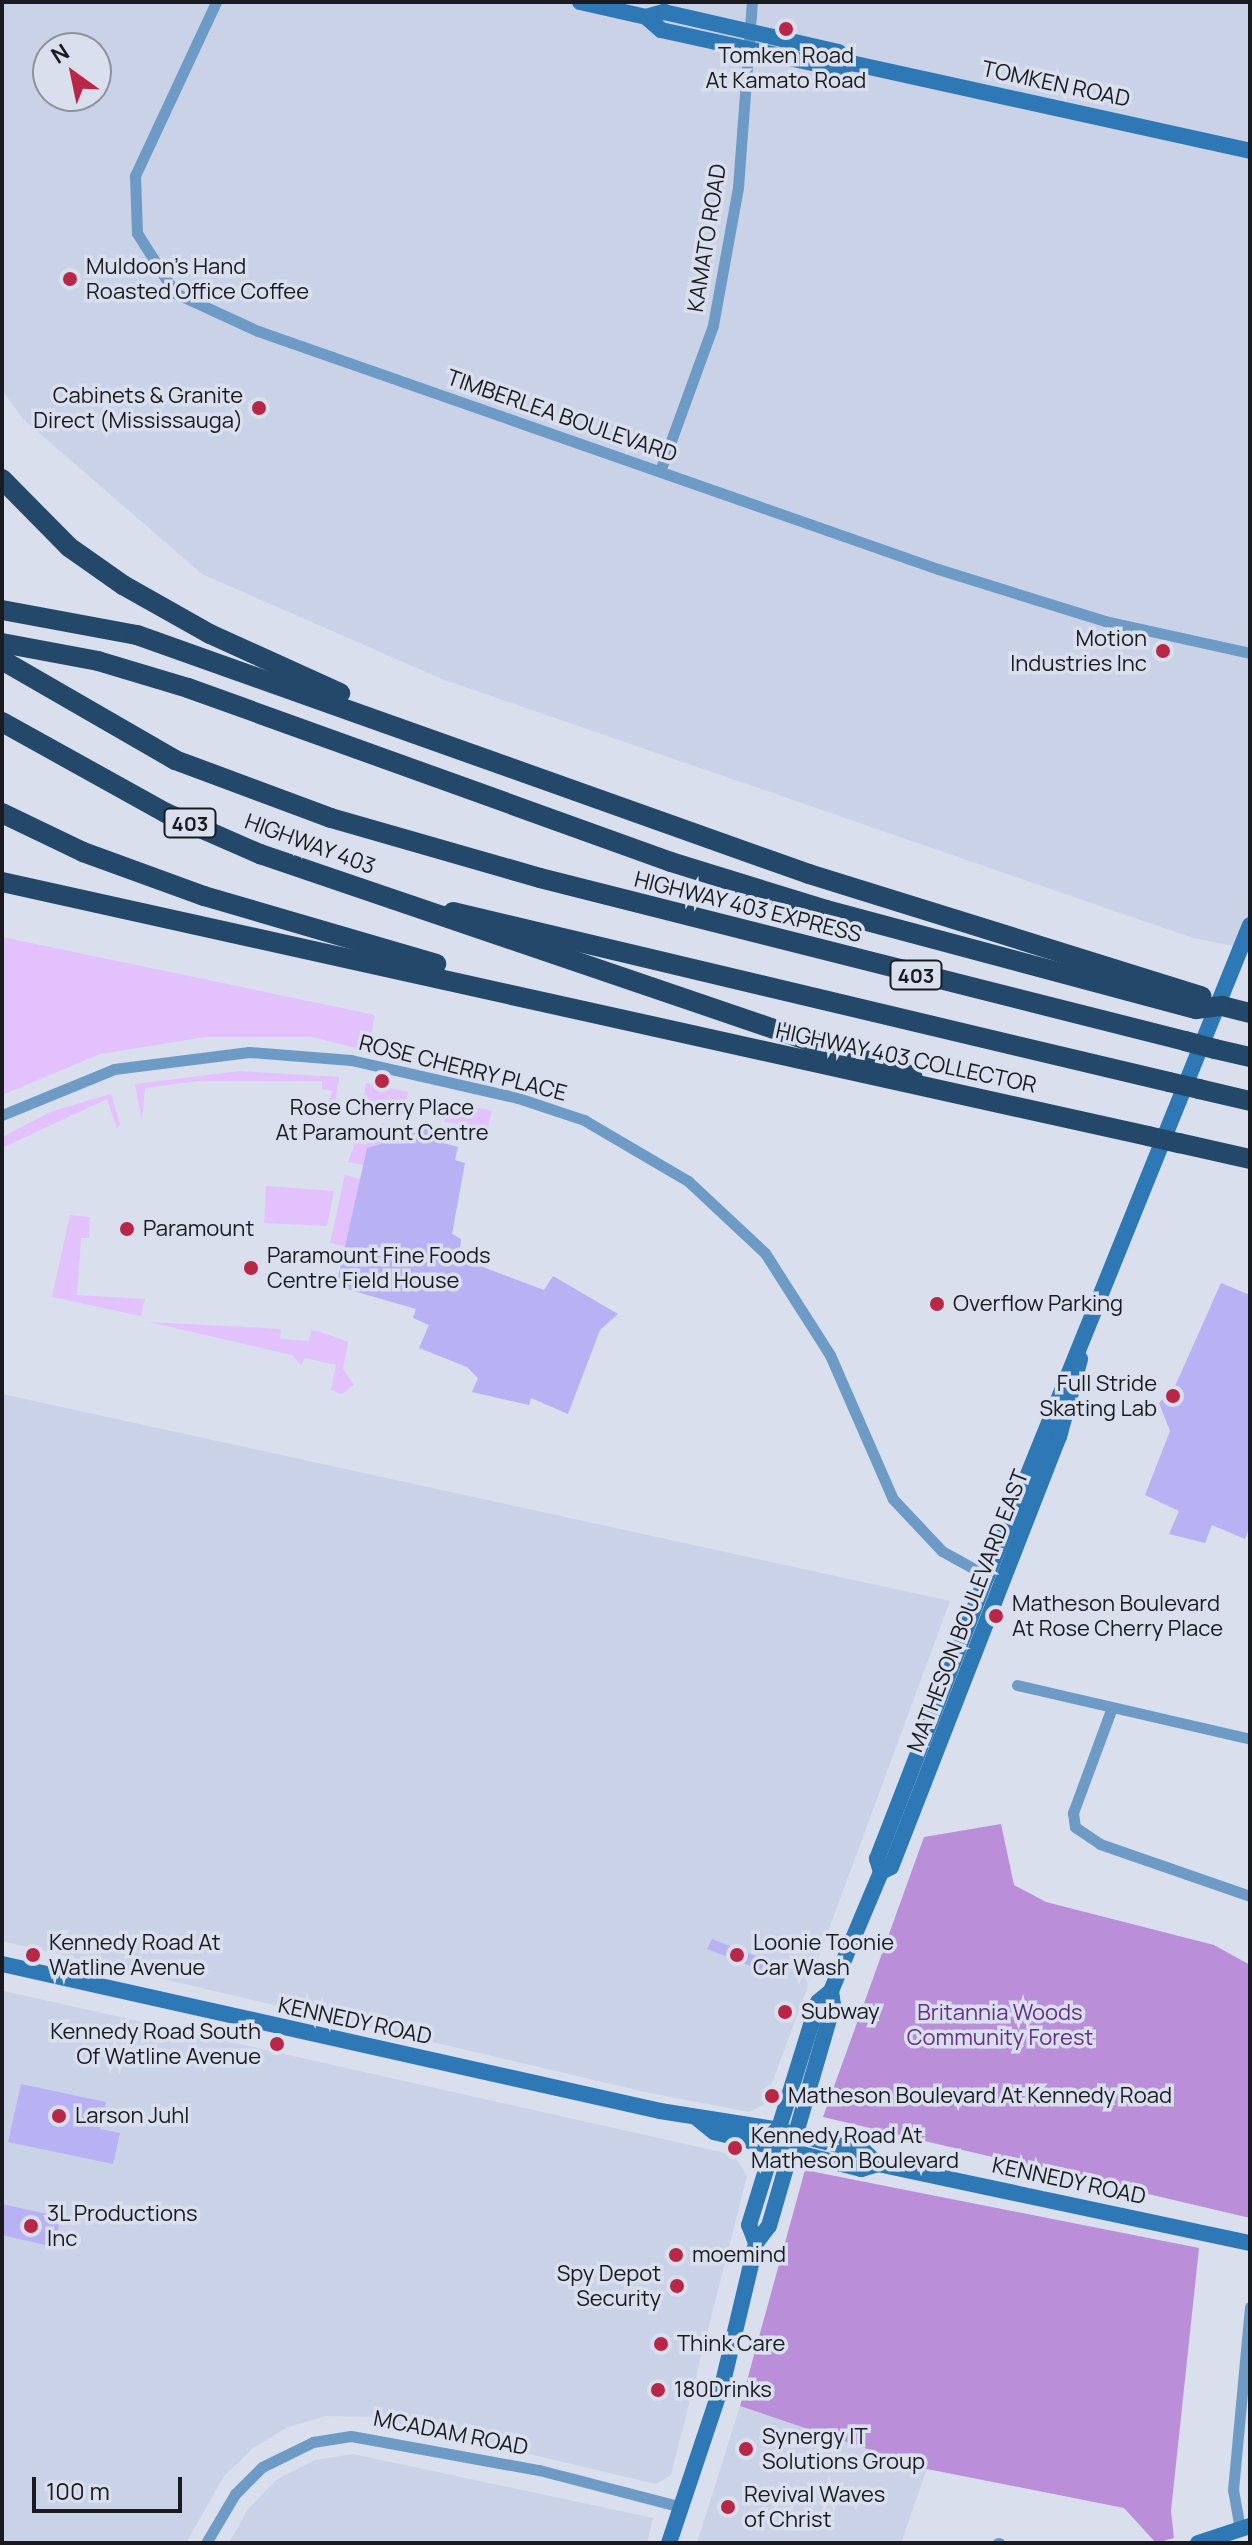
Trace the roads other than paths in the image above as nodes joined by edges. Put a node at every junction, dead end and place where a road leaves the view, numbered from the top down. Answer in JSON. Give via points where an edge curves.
{"nodes":[{"id":1,"x":216,"y":2,"type":"edge"},
{"id":2,"x":580,"y":2,"type":"edge"},
{"id":3,"x":752,"y":2,"type":"edge"},
{"id":4,"x":646,"y":17,"type":"junction"},
{"id":5,"x":750,"y":32,"type":"junction"},
{"id":6,"x":749,"y":50,"type":"junction"},
{"id":7,"x":851,"y":63,"type":"junction"},
{"id":8,"x":1250,"y":151,"type":"edge"},
{"id":9,"x":660,"y":471,"type":"junction"},
{"id":10,"x":2,"y":479,"type":"edge"},
{"id":11,"x":2,"y":610,"type":"edge"},
{"id":12,"x":2,"y":643,"type":"edge"},
{"id":13,"x":1250,"y":653,"type":"edge"},
{"id":14,"x":2,"y":660,"type":"edge"},
{"id":15,"x":2,"y":722,"type":"edge"},
{"id":16,"x":453,"y":745,"type":"junction"},
{"id":17,"x":2,"y":813,"type":"edge"},
{"id":18,"x":331,"y":818,"type":"joint"},
{"id":19,"x":2,"y":882,"type":"edge"},
{"id":20,"x":390,"y":898,"type":"junction"},
{"id":21,"x":1250,"y":925,"type":"edge"},
{"id":22,"x":551,"y":1001,"type":"junction"},
{"id":23,"x":1198,"y":1002,"type":"junction"},
{"id":24,"x":1235,"y":1010,"type":"edge"},
{"id":25,"x":1250,"y":1057,"type":"edge"},
{"id":26,"x":922,"y":1085,"type":"junction"},
{"id":27,"x":1250,"y":1101,"type":"edge"},
{"id":28,"x":2,"y":1115,"type":"edge"},
{"id":29,"x":1250,"y":1159,"type":"edge"},
{"id":30,"x":1080,"y":1359,"type":"junction"},
{"id":31,"x":987,"y":1576,"type":"junction"},
{"id":32,"x":1017,"y":1685,"type":"dead end"},
{"id":33,"x":1111,"y":1710,"type":"junction"},
{"id":34,"x":1250,"y":1739,"type":"edge"},
{"id":35,"x":881,"y":1872,"type":"junction"},
{"id":36,"x":1250,"y":1896,"type":"edge"},
{"id":37,"x":2,"y":1964,"type":"edge"},
{"id":38,"x":831,"y":1991,"type":"junction"},
{"id":39,"x":698,"y":2119,"type":"junction"},
{"id":40,"x":774,"y":2129,"type":"junction"},
{"id":41,"x":796,"y":2134,"type":"junction"},
{"id":42,"x":770,"y":2147,"type":"junction"},
{"id":43,"x":791,"y":2152,"type":"junction"},
{"id":44,"x":878,"y":2164,"type":"junction"},
{"id":45,"x":756,"y":2243,"type":"junction"},
{"id":46,"x":1250,"y":2243,"type":"edge"},
{"id":47,"x":1250,"y":2307,"type":"edge"},
{"id":48,"x":682,"y":2507,"type":"junction"},
{"id":49,"x":1245,"y":2528,"type":"edge"},
{"id":50,"x":206,"y":2543,"type":"edge"},
{"id":51,"x":669,"y":2543,"type":"edge"},
{"id":52,"x":1198,"y":2543,"type":"edge"}],
"edges":[{"from":1,"to":9,"type":"street","name":"TIMBERLEA BOULEVARD","via":[[135,176],[137,233],[175,293],[258,331]]},
{"from":2,"to":4,"type":"street","name":"TOMKEN ROAD"},
{"from":3,"to":5,"type":"street","name":"KAMATO ROAD"},
{"from":4,"to":5,"type":"street","name":"TOMKEN ROAD","via":[[664,12]]},
{"from":4,"to":6,"type":"street","name":"TOMKEN ROAD","via":[[661,30]]},
{"from":5,"to":6,"type":"street","name":"KAMATO ROAD"},
{"from":5,"to":7,"type":"street","name":"TOMKEN ROAD","via":[[838,52]]},
{"from":6,"to":7,"type":"street","name":"TOMKEN ROAD","via":[[835,68]]},
{"from":6,"to":9,"type":"street","name":"KAMATO ROAD","via":[[738,187],[713,325]]},
{"from":7,"to":8,"type":"street","name":"TOMKEN ROAD"},
{"from":9,"to":13,"type":"street","name":"TIMBERLEA BOULEVARD","via":[[1050,605]]},
{"from":10,"to":16,"type":"highway","via":[[69,547],[123,585],[210,634]]},
{"from":11,"to":16,"type":"highway","via":[[137,635]]},
{"from":12,"to":23,"type":"highway","via":[[98,661],[188,688],[671,862],[798,901]]},
{"from":14,"to":18,"type":"highway","name":"HIGHWAY 403","number":"403","via":[[175,760]]},
{"from":15,"to":20,"type":"highway","name":"HIGHWAY 403","number":"403","via":[[166,813]]},
{"from":16,"to":23,"type":"highway","via":[[809,874]]},
{"from":17,"to":22,"type":"highway","via":[[83,852],[204,896]]},
{"from":18,"to":25,"type":"highway","name":"HIGHWAY 403 EXPRESS","number":"403","bridge":true,"via":[[540,878]]},
{"from":19,"to":22,"type":"highway"},
{"from":20,"to":26,"type":"highway","via":[[626,983],[903,1068]]},
{"from":20,"to":27,"type":"highway","number":"403","bridge":true},
{"from":21,"to":30,"type":"street","name":"MATHESON BOULEVARD EAST"},
{"from":22,"to":26,"type":"highway","name":"HIGHWAY 403 COLLECTOR"},
{"from":23,"to":24,"type":"highway","bridge":true},
{"from":26,"to":29,"type":"highway","name":"HIGHWAY 403 COLLECTOR","bridge":true},
{"from":28,"to":31,"type":"street","name":"ROSE CHERRY PLACE","via":[[114,1069],[249,1052],[351,1060],[518,1098],[584,1120],[688,1181],[765,1253],[830,1355],[893,1499],[942,1551]]},
{"from":30,"to":31,"type":"street","name":"MATHESON BOULEVARD EAST","via":[[1069,1368]]},
{"from":30,"to":35,"type":"street","name":"MATHESON BOULEVARD EAST","via":[[1059,1437],[891,1867]]},
{"from":31,"to":35,"type":"street","name":"MATHESON BOULEVARD EAST","via":[[877,1859]]},
{"from":32,"to":33,"type":"street"},
{"from":33,"to":34,"type":"street"},
{"from":33,"to":36,"type":"street","via":[[1073,1813],[1075,1827],[1100,1844]]},
{"from":35,"to":38,"type":"street","name":"MATHESON BOULEVARD EAST"},
{"from":37,"to":39,"type":"street","name":"KENNEDY ROAD"},
{"from":38,"to":40,"type":"street","name":"MATHESON BOULEVARD EAST","via":[[818,2002]]},
{"from":38,"to":41,"type":"street","name":"MATHESON BOULEVARD EAST","via":[[833,2005]]},
{"from":39,"to":40,"type":"street","name":"KENNEDY ROAD","via":[[714,2116]]},
{"from":39,"to":42,"type":"street","name":"KENNEDY ROAD","via":[[714,2132]]},
{"from":40,"to":41,"type":"street","name":"KENNEDY ROAD"},
{"from":40,"to":42,"type":"street","name":"MATHESON BOULEVARD EAST"},
{"from":41,"to":43,"type":"street","name":"MATHESON BOULEVARD EAST"},
{"from":41,"to":44,"type":"street","name":"KENNEDY ROAD","via":[[865,2152]]},
{"from":42,"to":43,"type":"street","name":"KENNEDY ROAD"},
{"from":42,"to":45,"type":"street","name":"MATHESON BOULEVARD EAST","via":[[749,2225]]},
{"from":43,"to":44,"type":"street","name":"KENNEDY ROAD","via":[[861,2169]]},
{"from":43,"to":45,"type":"street","name":"MATHESON BOULEVARD EAST","via":[[769,2226]]},
{"from":44,"to":46,"type":"street","name":"KENNEDY ROAD"},
{"from":45,"to":48,"type":"street","name":"MATHESON BOULEVARD EAST","via":[[723,2382]]},
{"from":47,"to":49,"type":"street","via":[[1233,2490]]},
{"from":48,"to":50,"type":"street","name":"MCADAM ROAD","via":[[525,2467],[351,2436],[313,2442],[262,2467],[235,2494]]},
{"from":48,"to":51,"type":"street","name":"MATHESON BOULEVARD EAST"},
{"from":49,"to":52,"type":"street"}]}
